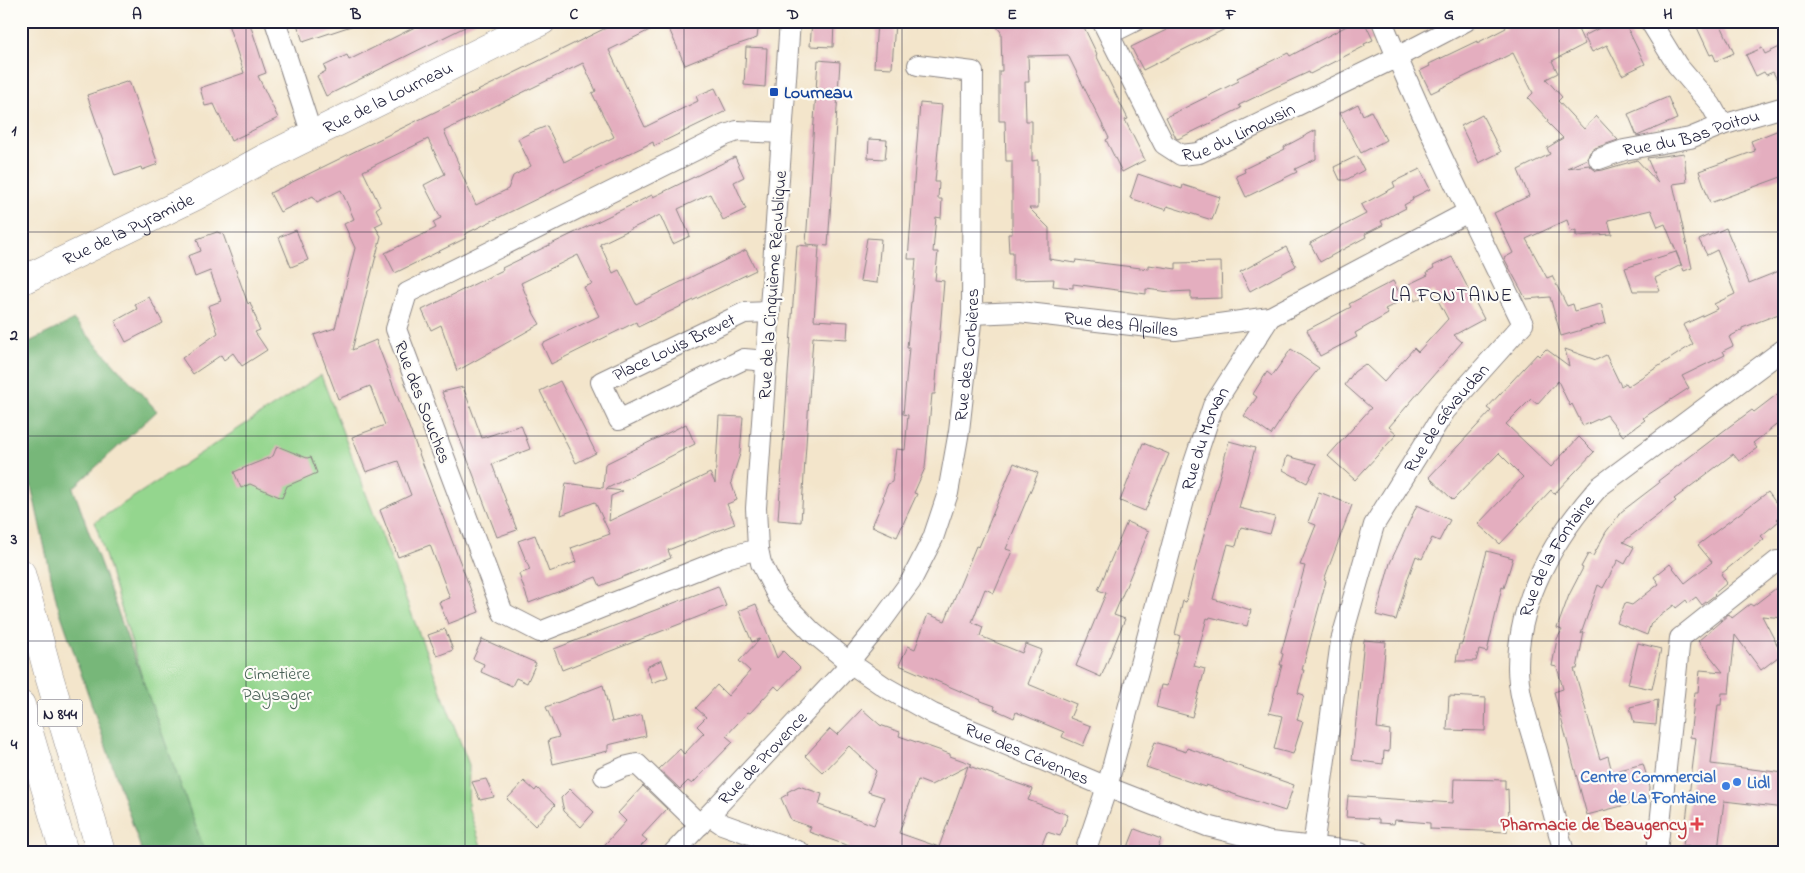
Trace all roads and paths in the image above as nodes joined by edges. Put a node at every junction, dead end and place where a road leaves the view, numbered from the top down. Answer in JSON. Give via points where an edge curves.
{"nodes":[{"id":1,"x":275,"y":21,"type":"edge"},
{"id":2,"x":542,"y":21,"type":"edge"},
{"id":3,"x":790,"y":21,"type":"edge"},
{"id":4,"x":1135,"y":21,"type":"edge"},
{"id":5,"x":1382,"y":21,"type":"edge"},
{"id":6,"x":1466,"y":21,"type":"edge"},
{"id":7,"x":1650,"y":21,"type":"edge"},
{"id":8,"x":1106,"y":28,"type":"edge"},
{"id":9,"x":1396,"y":57,"type":"junction"},
{"id":10,"x":918,"y":65,"type":"dead end"},
{"id":11,"x":1784,"y":107,"type":"edge"},
{"id":12,"x":1722,"y":125,"type":"junction"},
{"id":13,"x":782,"y":133,"type":"junction"},
{"id":14,"x":312,"y":135,"type":"junction"},
{"id":15,"x":1599,"y":159,"type":"dead end"},
{"id":16,"x":233,"y":176,"type":"joint"},
{"id":17,"x":1468,"y":212,"type":"junction"},
{"id":18,"x":21,"y":281,"type":"edge"},
{"id":19,"x":770,"y":312,"type":"junction"},
{"id":20,"x":972,"y":314,"type":"junction"},
{"id":21,"x":1270,"y":317,"type":"junction"},
{"id":22,"x":1784,"y":348,"type":"edge"},
{"id":23,"x":768,"y":361,"type":"junction"},
{"id":24,"x":758,"y":549,"type":"junction"},
{"id":25,"x":1784,"y":562,"type":"edge"},
{"id":26,"x":21,"y":573,"type":"edge"},
{"id":27,"x":850,"y":664,"type":"junction"},
{"id":28,"x":21,"y":705,"type":"edge"},
{"id":29,"x":604,"y":776,"type":"dead end"},
{"id":30,"x":1107,"y":787,"type":"junction"},
{"id":31,"x":705,"y":820,"type":"junction"},
{"id":32,"x":1313,"y":847,"type":"junction"},
{"id":33,"x":64,"y":852,"type":"edge"},
{"id":34,"x":101,"y":852,"type":"edge"},
{"id":35,"x":674,"y":852,"type":"edge"},
{"id":36,"x":800,"y":852,"type":"edge"},
{"id":37,"x":1085,"y":852,"type":"edge"},
{"id":38,"x":1360,"y":852,"type":"edge"},
{"id":39,"x":1564,"y":852,"type":"edge"},
{"id":40,"x":1656,"y":852,"type":"edge"}],
"edges":[{"from":1,"to":14,"type":"street"},
{"from":2,"to":14,"type":"main road","name":"Rue de la Lourneau"},
{"from":3,"to":13,"type":"street","name":"Rue de la Cinquième République"},
{"from":4,"to":8,"type":"street","name":"Rue du Limousin"},
{"from":5,"to":9,"type":"street","name":"Rue de Gévaudan"},
{"from":6,"to":9,"type":"street","name":"Rue du Limousin"},
{"from":7,"to":12,"type":"street","via":[[1676,65],[1711,105]]},
{"from":8,"to":9,"type":"street","name":"Rue du Limousin","via":[[1164,144],[1181,155],[1199,153]]},
{"from":9,"to":17,"type":"street","name":"Rue de Gévaudan"},
{"from":10,"to":20,"type":"street","name":"Rue des Corbières","via":[[973,72]]},
{"from":11,"to":12,"type":"street","name":"Rue du Bas Poitou"},
{"from":12,"to":15,"type":"street","name":"Rue du Bas Poitou","via":[[1690,138],[1624,150]]},
{"from":13,"to":19,"type":"street","name":"Rue de la Cinquième République"},
{"from":13,"to":24,"type":"street","name":"Rue des Souches","via":[[737,130],[407,293],[396,329],[503,614],[540,632],[729,557]]},
{"from":14,"to":16,"type":"main road","name":"Rue de la Lourneau"},
{"from":16,"to":18,"type":"main road","name":"Rue de la Pyramide"},
{"from":17,"to":21,"type":"street","name":"Rue du Morvan"},
{"from":17,"to":32,"type":"street","name":"Rue de Gévaudan","via":[[1523,324],[1445,411],[1374,525],[1340,641]]},
{"from":19,"to":23,"type":"street","name":"Rue de la Cinquième République"},
{"from":19,"to":23,"type":"street","name":"Place Louis Brevet","via":[[744,313],[601,382],[619,420],[744,359]]},
{"from":20,"to":21,"type":"street","name":"Rue des Alpilles","via":[[1019,312],[1174,330]]},
{"from":20,"to":27,"type":"street","name":"Rue des Corbières","via":[[959,431],[948,493],[933,538],[910,581]]},
{"from":21,"to":30,"type":"street","name":"Rue du Morvan","via":[[1213,406],[1194,463]]},
{"from":22,"to":39,"type":"street","name":"Rue de la Fontaine","via":[[1599,487],[1554,546],[1540,575],[1528,603],[1520,636],[1518,668],[1521,696]]},
{"from":23,"to":24,"type":"street","name":"Rue de la Cinquième République","via":[[756,508]]},
{"from":24,"to":27,"type":"street","name":"Rue des Cévennes","via":[[761,563],[778,597]]},
{"from":25,"to":40,"type":"street","via":[[1777,561],[1680,638]]},
{"from":26,"to":34,"type":"main road","number":"N 844"},
{"from":27,"to":30,"type":"street","name":"Rue des Cévennes","via":[[933,714]]},
{"from":27,"to":31,"type":"street","name":"Rue de Provence"},
{"from":28,"to":33,"type":"main road","number":"N 844"},
{"from":29,"to":31,"type":"street","via":[[637,764]]},
{"from":30,"to":32,"type":"street","name":"Rue des Cévennes","via":[[1206,826],[1270,842]]},
{"from":30,"to":37,"type":"street","name":"Rue du Morvan"},
{"from":31,"to":35,"type":"street","name":"Rue de Provence"},
{"from":31,"to":36,"type":"street"},
{"from":32,"to":38,"type":"street","name":"Rue des Cévennes"}]}
